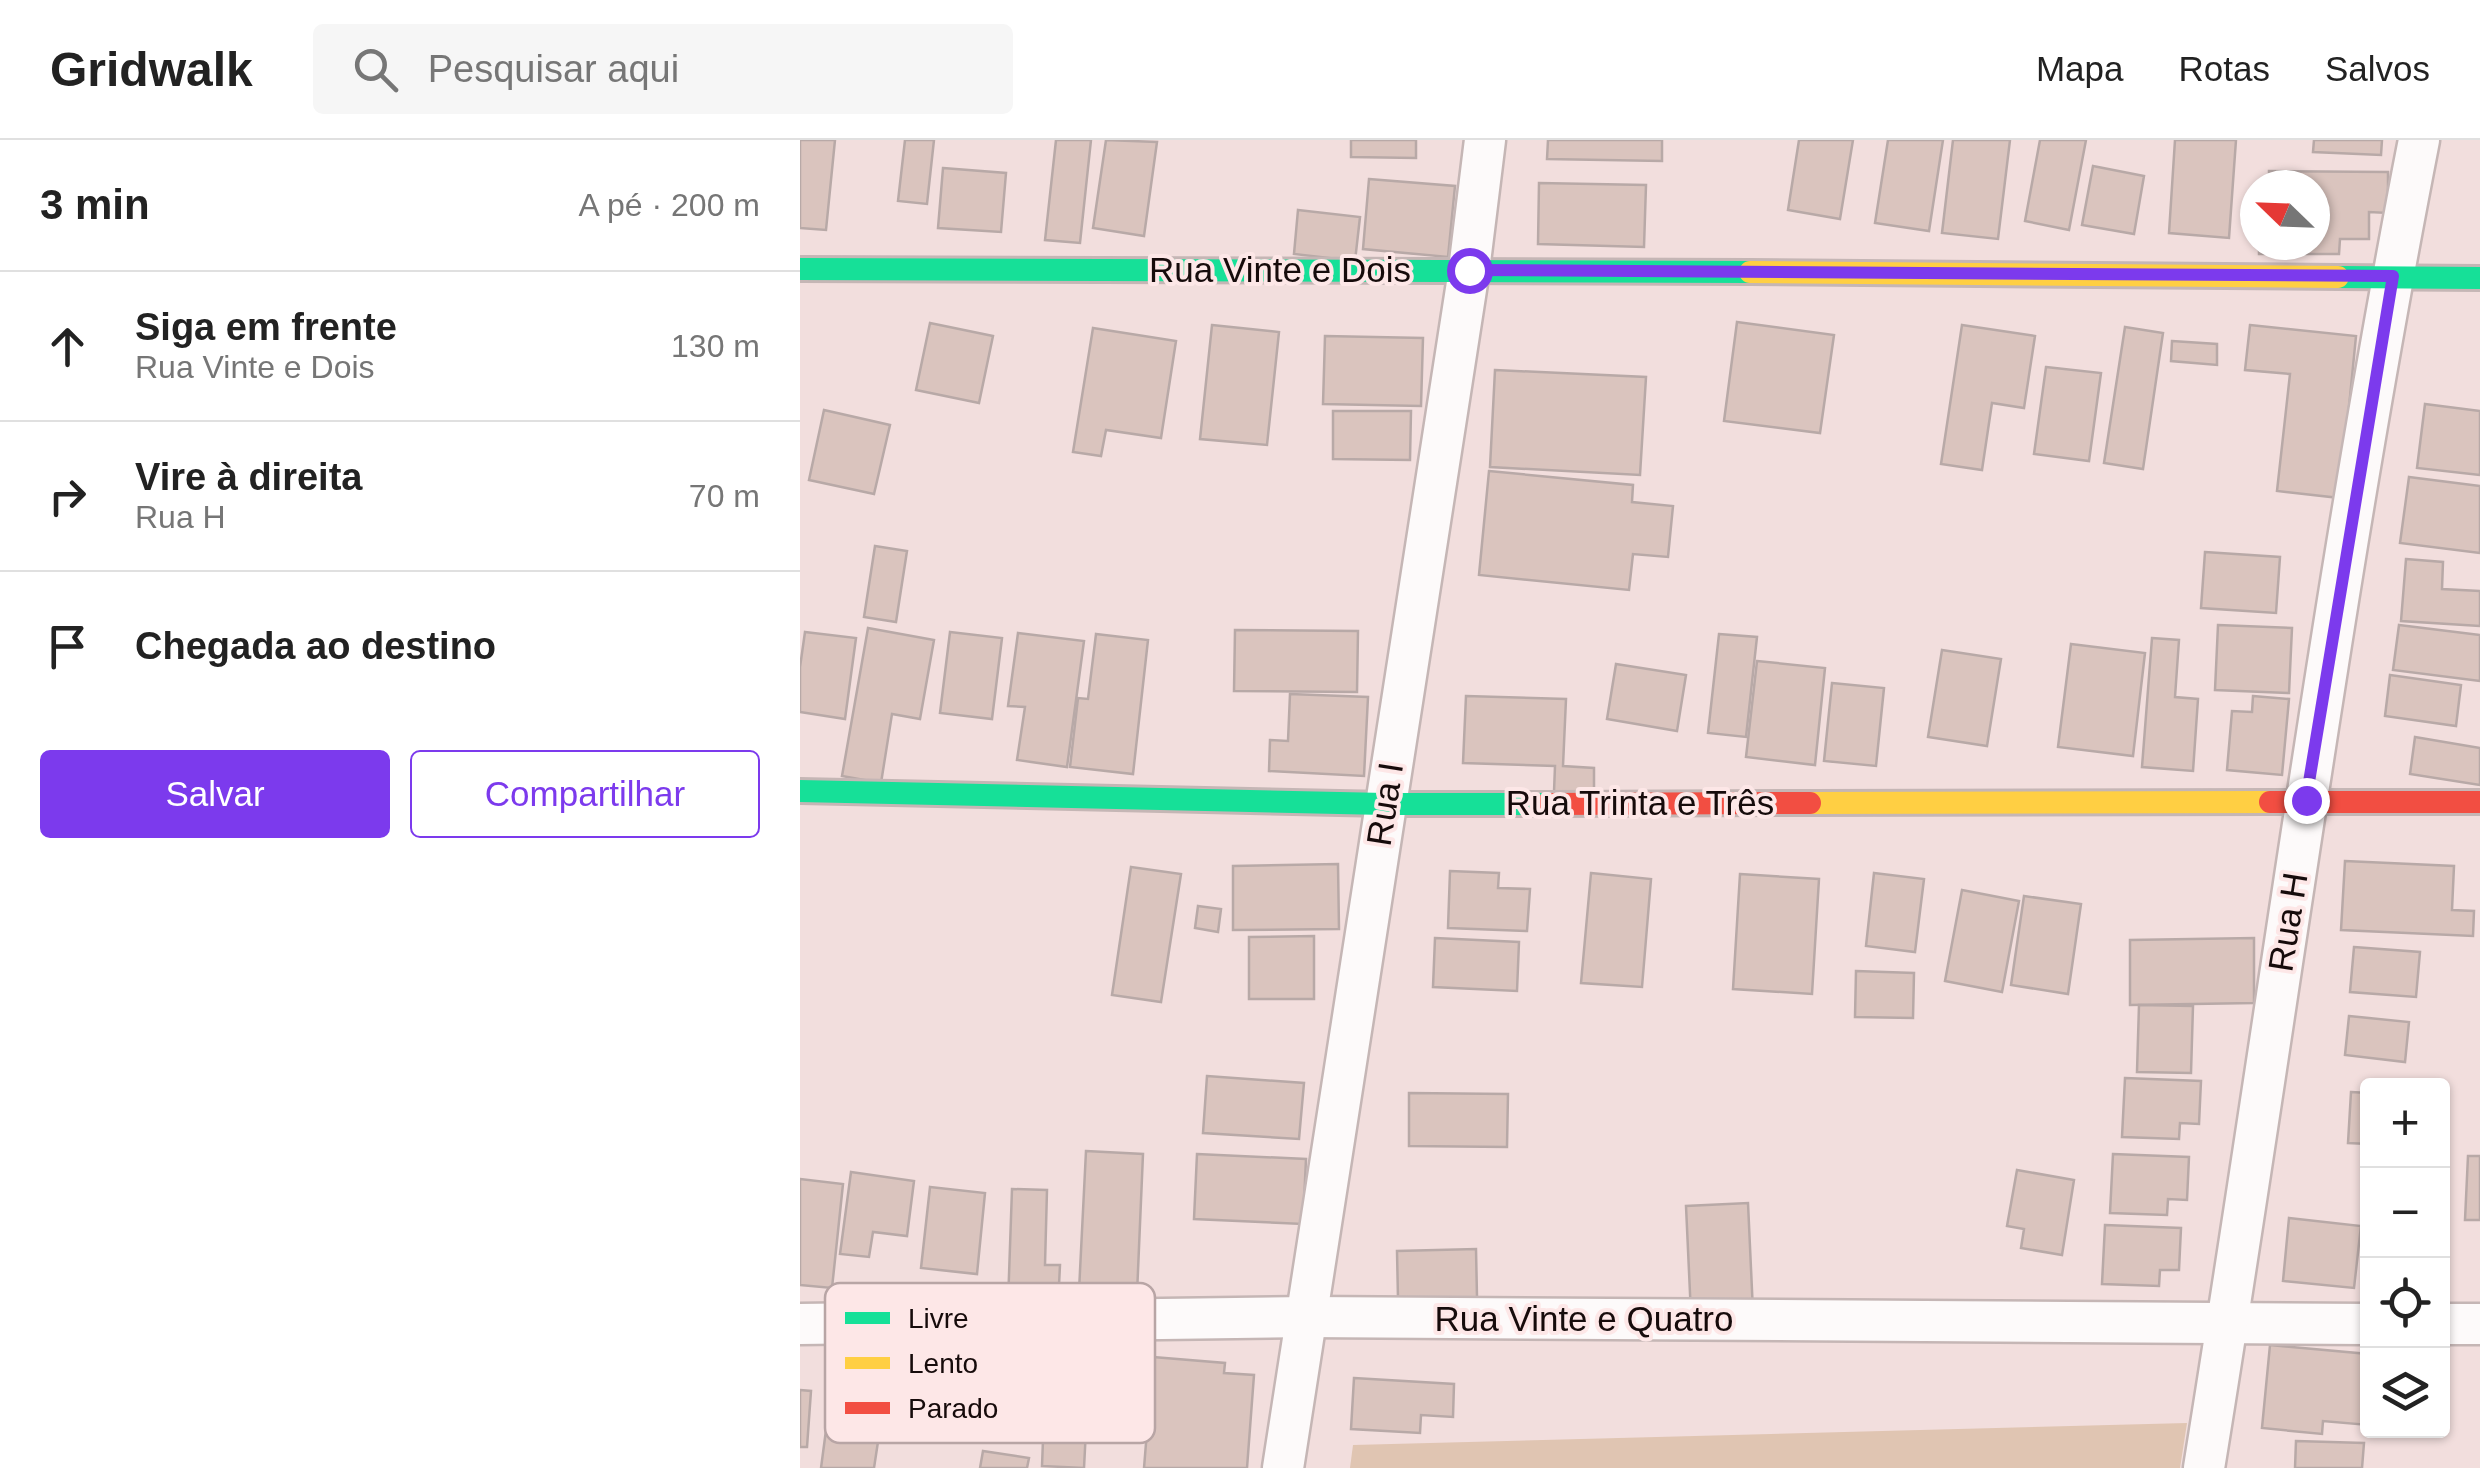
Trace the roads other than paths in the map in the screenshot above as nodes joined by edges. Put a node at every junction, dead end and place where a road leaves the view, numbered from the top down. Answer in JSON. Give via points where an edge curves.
{"nodes":[{"id":1,"x":1486,"y":140,"type":"edge"},
{"id":2,"x":2419,"y":140,"type":"edge"},
{"id":3,"x":800,"y":269,"type":"edge"},
{"id":4,"x":1469,"y":270,"type":"junction"},
{"id":5,"x":2393,"y":276,"type":"junction"},
{"id":6,"x":2480,"y":278,"type":"edge"},
{"id":7,"x":800,"y":791,"type":"edge"},
{"id":8,"x":2306,"y":800,"type":"junction"},
{"id":9,"x":2480,"y":802,"type":"edge"},
{"id":10,"x":1385,"y":804,"type":"junction"},
{"id":11,"x":1308,"y":1317,"type":"junction"},
{"id":12,"x":1155,"y":1319,"type":"edge"},
{"id":13,"x":2228,"y":1323,"type":"junction"},
{"id":14,"x":800,"y":1324,"type":"edge"},
{"id":15,"x":825,"y":1324,"type":"edge"},
{"id":16,"x":2360,"y":1324,"type":"edge"},
{"id":17,"x":2450,"y":1324,"type":"edge"},
{"id":18,"x":2480,"y":1324,"type":"edge"},
{"id":19,"x":1284,"y":1468,"type":"edge"},
{"id":20,"x":2204,"y":1468,"type":"edge"}],
"edges":[{"from":1,"to":4,"type":"street","name":"Rua I"},
{"from":2,"to":5,"type":"street","name":"Rua H"},
{"from":3,"to":4,"type":"street","name":"Rua Vinte e Dois"},
{"from":4,"to":5,"type":"street","name":"Rua Vinte e Dois"},
{"from":4,"to":10,"type":"street","name":"Rua I"},
{"from":5,"to":6,"type":"street","name":"Rua Vinte e Dois"},
{"from":5,"to":8,"type":"street","name":"Rua H"},
{"from":7,"to":10,"type":"street","name":"Rua Trinta e Três"},
{"from":8,"to":9,"type":"street","name":"Rua Trinta e Três"},
{"from":8,"to":10,"type":"street","name":"Rua Trinta e Três"},
{"from":8,"to":13,"type":"street","name":"Rua H"},
{"from":10,"to":11,"type":"street","name":"Rua I"},
{"from":11,"to":12,"type":"street","name":"Rua Vinte e Quatro"},
{"from":11,"to":13,"type":"street","name":"Rua Vinte e Quatro"},
{"from":11,"to":19,"type":"street","name":"Rua I"},
{"from":13,"to":16,"type":"street","name":"Rua Vinte e Quatro"},
{"from":13,"to":20,"type":"street","name":"Rua H"},
{"from":14,"to":15,"type":"street","name":"Rua Vinte e Quatro"},
{"from":17,"to":18,"type":"street"}]}
